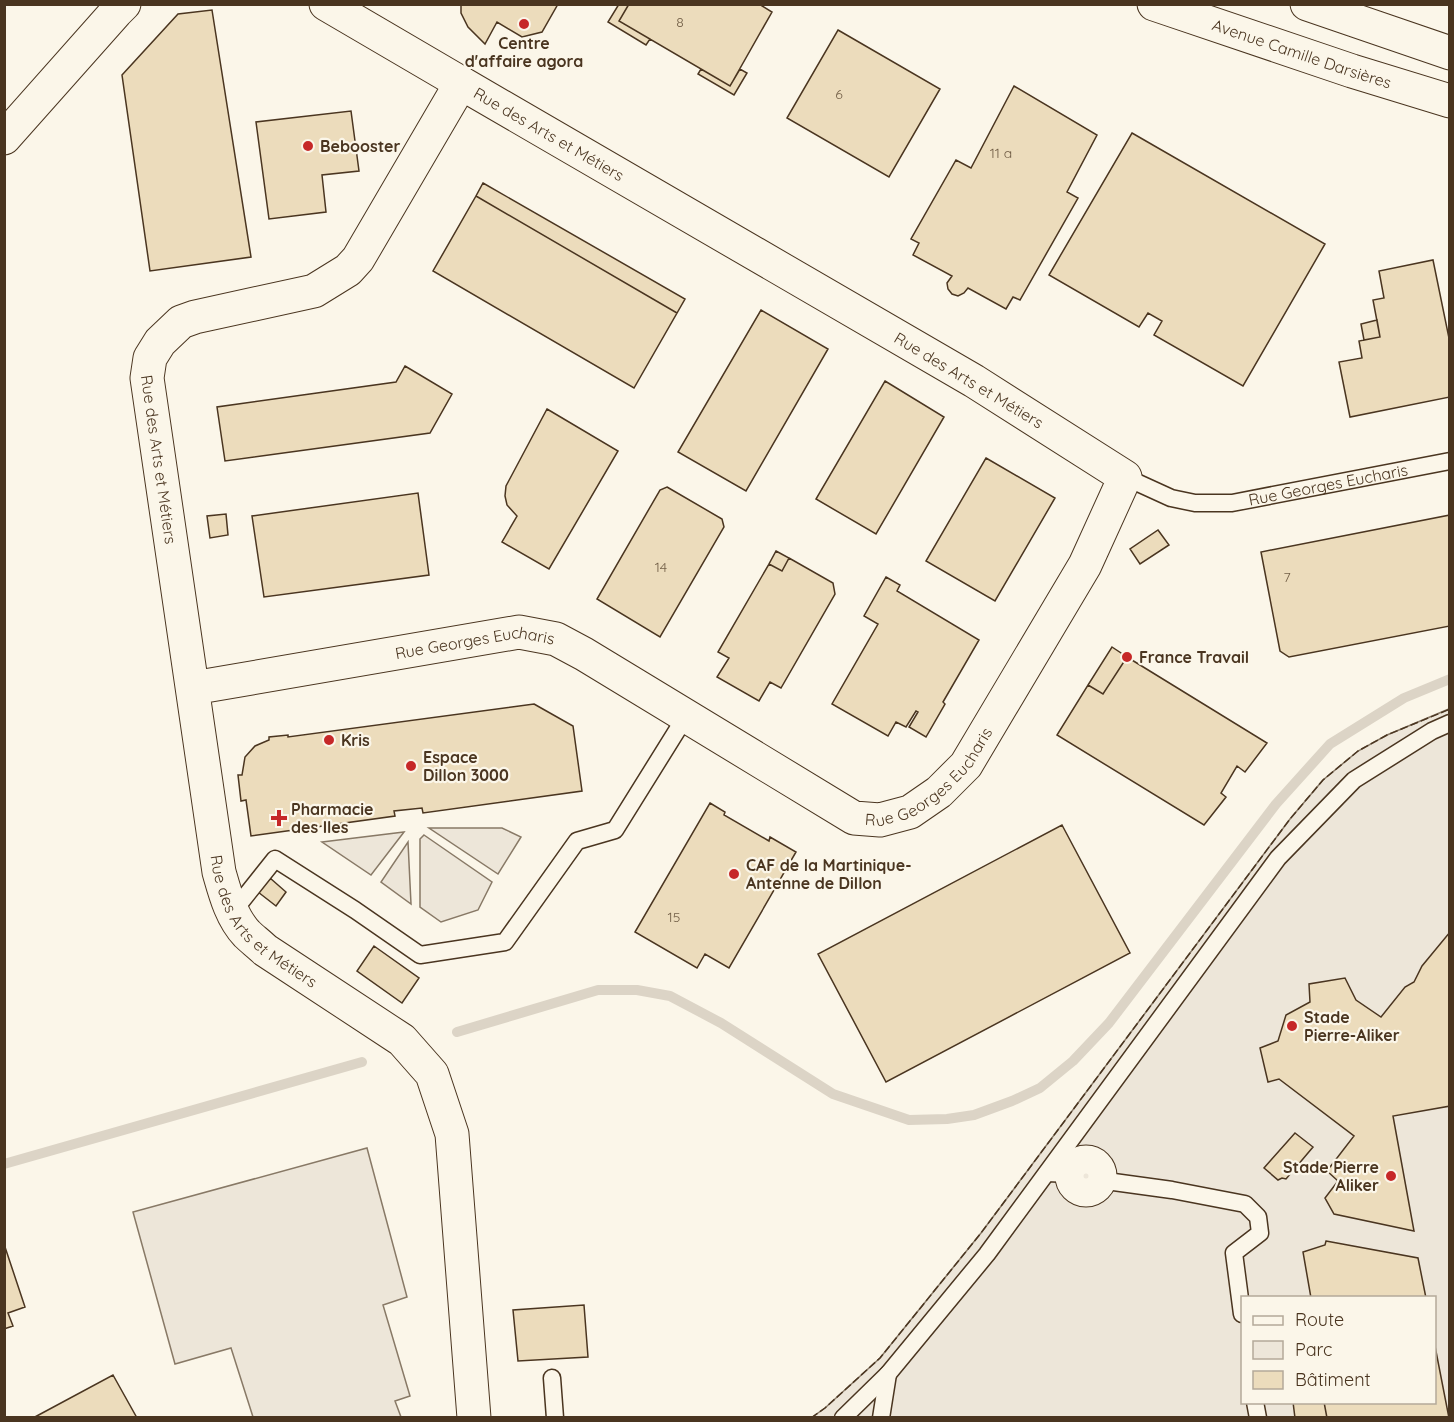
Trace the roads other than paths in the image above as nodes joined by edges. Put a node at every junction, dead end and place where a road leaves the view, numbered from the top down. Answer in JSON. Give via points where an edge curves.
{"nodes":[{"id":1,"x":124,"y":4,"type":"edge"},
{"id":2,"x":326,"y":4,"type":"edge"},
{"id":3,"x":1154,"y":4,"type":"edge"},
{"id":4,"x":1307,"y":4,"type":"edge"},
{"id":5,"x":1449,"y":52,"type":"edge"},
{"id":6,"x":461,"y":83,"type":"junction"},
{"id":7,"x":1449,"y":101,"type":"edge"},
{"id":8,"x":4,"y":138,"type":"edge"},
{"id":9,"x":1449,"y":461,"type":"edge"},
{"id":10,"x":1125,"y":477,"type":"junction"},
{"id":11,"x":193,"y":688,"type":"junction"},
{"id":12,"x":686,"y":716,"type":"junction"},
{"id":13,"x":1449,"y":723,"type":"edge"},
{"id":14,"x":232,"y":913,"type":"junction"},
{"id":15,"x":1072,"y":1176,"type":"junction"},
{"id":16,"x":1241,"y":1306,"type":"edge"},
{"id":17,"x":888,"y":1374,"type":"junction"},
{"id":18,"x":552,"y":1378,"type":"dead end"},
{"id":19,"x":474,"y":1418,"type":"edge"},
{"id":20,"x":555,"y":1418,"type":"edge"},
{"id":21,"x":843,"y":1418,"type":"edge"},
{"id":22,"x":881,"y":1418,"type":"edge"}],
"edges":[{"from":1,"to":8,"type":"street"},
{"from":2,"to":6,"type":"street"},
{"from":3,"to":7,"type":"street","name":"Avenue Camille Darsières"},
{"from":4,"to":5,"type":"street"},
{"from":6,"to":10,"type":"street","name":"Rue des Arts et Métiers","via":[[974,381]]},
{"from":6,"to":11,"type":"street","name":"Rue des Arts et Métiers","via":[[348,270],[314,291],[181,322],[150,358],[147,378]]},
{"from":9,"to":10,"type":"lane","name":"Rue Georges Eucharis","via":[[1232,503],[1195,503],[1171,498]]},
{"from":10,"to":12,"type":"street","name":"Rue Georges Eucharis","via":[[1085,565],[966,765],[939,792],[910,812],[880,820],[854,818]]},
{"from":11,"to":12,"type":"street","name":"Rue Georges Eucharis","via":[[519,632],[556,639]]},
{"from":11,"to":14,"type":"street","name":"Rue des Arts et Métiers","via":[[219,872]]},
{"from":12,"to":14,"type":"lane","via":[[615,830],[577,842],[505,942],[420,955],[275,859]]},
{"from":13,"to":15,"type":"lane","via":[[1354,780],[1278,858]]},
{"from":14,"to":19,"type":"street","name":"Rue des Arts et Métiers","via":[[265,950],[402,1040],[432,1074],[452,1134]]},
{"from":15,"to":16,"type":"lane","via":[[1245,1204],[1258,1217],[1260,1233],[1234,1253]]},
{"from":15,"to":17,"type":"lane","via":[[987,1254]]},
{"from":17,"to":21,"type":"lane"},
{"from":17,"to":22,"type":"lane"},
{"from":18,"to":20,"type":"lane"}]}
